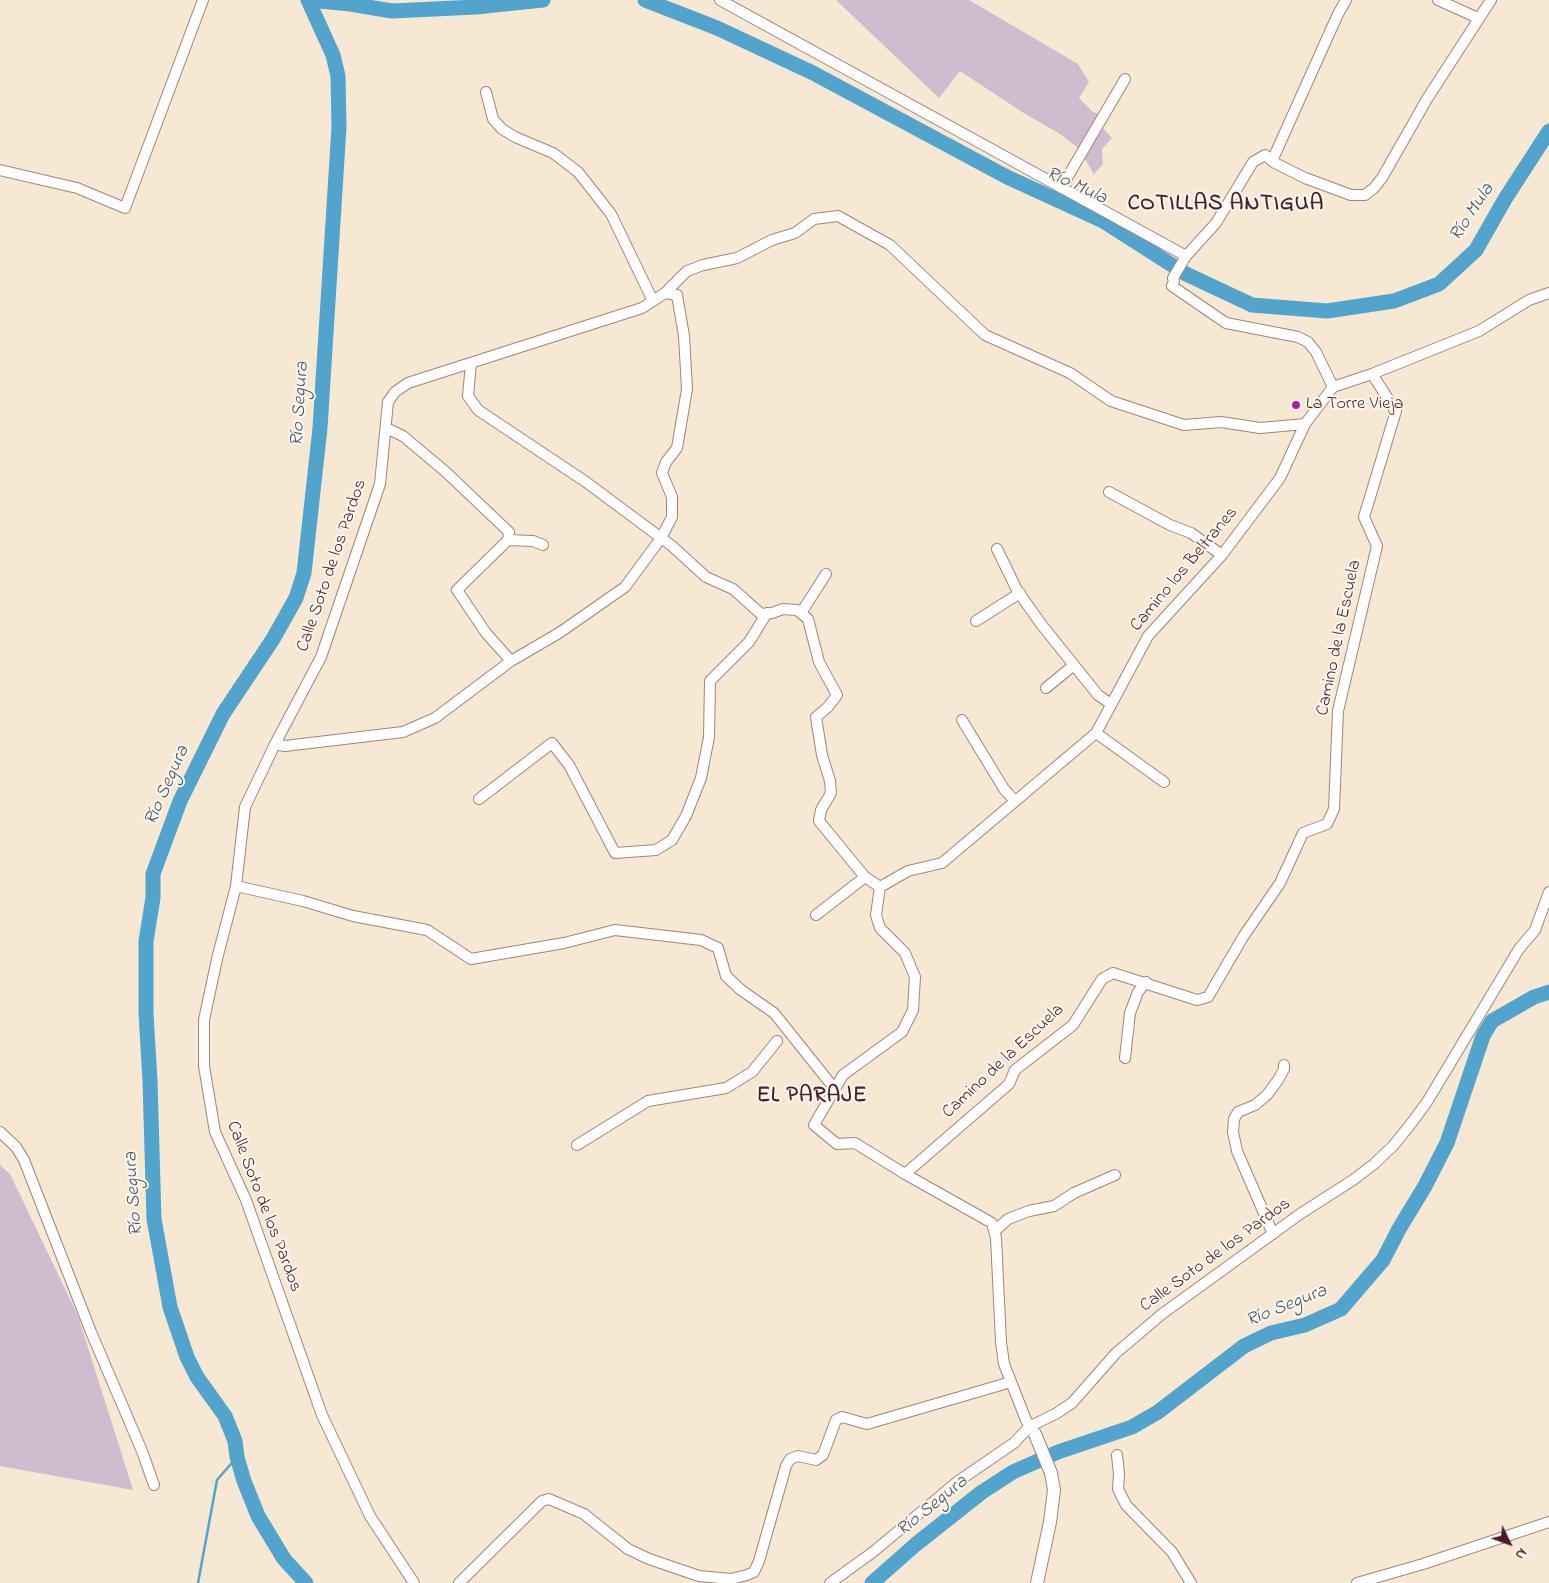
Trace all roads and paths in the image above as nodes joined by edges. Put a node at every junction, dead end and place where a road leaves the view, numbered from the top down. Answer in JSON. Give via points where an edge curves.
{"nodes":[{"id":1,"x":203,"y":0,"type":"edge"},
{"id":2,"x":720,"y":0,"type":"edge"},
{"id":3,"x":1346,"y":0,"type":"edge"},
{"id":4,"x":1438,"y":0,"type":"edge"},
{"id":5,"x":1491,"y":0,"type":"edge"},
{"id":6,"x":1478,"y":18,"type":"junction"},
{"id":7,"x":1125,"y":79,"type":"dead end"},
{"id":8,"x":486,"y":92,"type":"dead end"},
{"id":9,"x":1272,"y":161,"type":"junction"},
{"id":10,"x":0,"y":170,"type":"edge"},
{"id":11,"x":1061,"y":188,"type":"junction"},
{"id":12,"x":1186,"y":256,"type":"junction"},
{"id":13,"x":665,"y":293,"type":"junction"},
{"id":14,"x":1549,"y":293,"type":"edge"},
{"id":15,"x":653,"y":301,"type":"junction"},
{"id":16,"x":471,"y":363,"type":"junction"},
{"id":17,"x":1372,"y":374,"type":"junction"},
{"id":18,"x":1333,"y":387,"type":"junction"},
{"id":19,"x":1305,"y":424,"type":"junction"},
{"id":20,"x":386,"y":428,"type":"junction"},
{"id":21,"x":1109,"y":492,"type":"dead end"},
{"id":22,"x":660,"y":538,"type":"junction"},
{"id":23,"x":508,"y":540,"type":"junction"},
{"id":24,"x":543,"y":545,"type":"dead end"},
{"id":25,"x":996,"y":549,"type":"dead end"},
{"id":26,"x":1222,"y":555,"type":"junction"},
{"id":27,"x":826,"y":574,"type":"dead end"},
{"id":28,"x":1020,"y":593,"type":"junction"},
{"id":29,"x":767,"y":613,"type":"junction"},
{"id":30,"x":801,"y":613,"type":"junction"},
{"id":31,"x":976,"y":621,"type":"dead end"},
{"id":32,"x":511,"y":661,"type":"junction"},
{"id":33,"x":1074,"y":665,"type":"junction"},
{"id":34,"x":1046,"y":688,"type":"dead end"},
{"id":35,"x":1112,"y":704,"type":"junction"},
{"id":36,"x":962,"y":720,"type":"dead end"},
{"id":37,"x":1096,"y":733,"type":"junction"},
{"id":38,"x":274,"y":744,"type":"junction"},
{"id":39,"x":1164,"y":782,"type":"dead end"},
{"id":40,"x":479,"y":799,"type":"dead end"},
{"id":41,"x":1015,"y":801,"type":"junction"},
{"id":42,"x":865,"y":877,"type":"junction"},
{"id":43,"x":236,"y":886,"type":"junction"},
{"id":44,"x":880,"y":887,"type":"junction"},
{"id":45,"x":1549,"y":892,"type":"edge"},
{"id":46,"x":816,"y":915,"type":"dead end"},
{"id":47,"x":1146,"y":982,"type":"junction"},
{"id":48,"x":777,"y":1042,"type":"dead end"},
{"id":49,"x":1125,"y":1058,"type":"dead end"},
{"id":50,"x":1284,"y":1065,"type":"dead end"},
{"id":51,"x":834,"y":1088,"type":"junction"},
{"id":52,"x":0,"y":1132,"type":"edge"},
{"id":53,"x":577,"y":1145,"type":"dead end"},
{"id":54,"x":905,"y":1174,"type":"junction"},
{"id":55,"x":1115,"y":1175,"type":"dead end"},
{"id":56,"x":995,"y":1230,"type":"junction"},
{"id":57,"x":1273,"y":1234,"type":"junction"},
{"id":58,"x":1011,"y":1382,"type":"junction"},
{"id":59,"x":1032,"y":1430,"type":"junction"},
{"id":60,"x":1117,"y":1454,"type":"dead end"},
{"id":61,"x":154,"y":1485,"type":"dead end"},
{"id":62,"x":1549,"y":1522,"type":"edge"},
{"id":63,"x":414,"y":1583,"type":"edge"},
{"id":64,"x":459,"y":1583,"type":"edge"},
{"id":65,"x":830,"y":1583,"type":"edge"},
{"id":66,"x":1037,"y":1583,"type":"edge"},
{"id":67,"x":1191,"y":1583,"type":"edge"},
{"id":68,"x":1357,"y":1583,"type":"edge"}],
"edges":[{"from":1,"to":10,"type":"street","via":[[126,208],[76,188]]},
{"from":2,"to":11,"type":"street"},
{"from":3,"to":9,"type":"street"},
{"from":4,"to":6,"type":"street"},
{"from":5,"to":6,"type":"street"},
{"from":6,"to":9,"type":"street","via":[[1374,188],[1365,194],[1351,195],[1305,178]]},
{"from":7,"to":11,"type":"street"},
{"from":8,"to":15,"type":"street","via":[[493,119],[502,129],[553,153],[578,172],[611,214]]},
{"from":9,"to":12,"type":"street","via":[[1264,155],[1253,162],[1216,223]]},
{"from":11,"to":12,"type":"street"},
{"from":12,"to":18,"type":"street","via":[[1172,286],[1226,323],[1298,337],[1308,342]]},
{"from":13,"to":15,"type":"street","name":"Calle Soto de los Pardos"},
{"from":13,"to":19,"type":"street","name":"Calle Soto de los Pardos","via":[[687,271],[737,258],[772,240],[795,233],[814,219],[838,216],[890,244],[985,335],[1070,373],[1111,400],[1184,425],[1221,422],[1260,428]]},
{"from":13,"to":22,"type":"street","via":[[677,295],[684,336],[687,389],[677,448],[662,473],[672,497],[672,517]]},
{"from":14,"to":17,"type":"street","via":[[1529,300],[1480,331]]},
{"from":15,"to":16,"type":"street","name":"Calle Soto de los Pardos","via":[[642,308]]},
{"from":16,"to":20,"type":"street","name":"Calle Soto de los Pardos","via":[[408,383],[394,392],[388,402]]},
{"from":16,"to":22,"type":"street","via":[[468,396],[478,410],[586,482]]},
{"from":17,"to":18,"type":"street"},
{"from":17,"to":47,"type":"street","name":"Camino de la Escuela","via":[[1396,411],[1364,517],[1377,546],[1338,710],[1334,809],[1327,824],[1303,833],[1280,883],[1242,937],[1208,997],[1196,1000]]},
{"from":18,"to":19,"type":"street","name":"Camino los Beltranes"},
{"from":19,"to":26,"type":"street","name":"Camino los Beltranes","via":[[1280,478]]},
{"from":20,"to":23,"type":"street","via":[[403,436],[447,473],[509,532]]},
{"from":20,"to":38,"type":"street","name":"Calle Soto de los Pardos","via":[[380,484],[321,657]]},
{"from":21,"to":26,"type":"street","via":[[1191,533]]},
{"from":22,"to":29,"type":"street","via":[[706,577],[733,589],[761,614]]},
{"from":22,"to":32,"type":"street","via":[[625,587],[559,633]]},
{"from":23,"to":24,"type":"street"},
{"from":23,"to":32,"type":"street","via":[[457,590],[486,633]]},
{"from":25,"to":28,"type":"street"},
{"from":26,"to":35,"type":"street","name":"Camino los Beltranes","via":[[1148,636]]},
{"from":27,"to":30,"type":"street"},
{"from":28,"to":31,"type":"street"},
{"from":28,"to":33,"type":"street"},
{"from":29,"to":30,"type":"street","via":[[784,609]]},
{"from":29,"to":40,"type":"street","via":[[749,642],[710,682],[709,737],[701,778],[686,816],[672,840],[656,850],[616,853],[569,764],[552,743]]},
{"from":30,"to":42,"type":"street","via":[[808,619],[819,662],[837,694],[816,717],[831,792],[821,810],[819,822]]},
{"from":32,"to":38,"type":"street","via":[[435,718],[403,732],[285,746]]},
{"from":33,"to":34,"type":"street"},
{"from":33,"to":35,"type":"street","via":[[1098,695]]},
{"from":35,"to":37,"type":"street","name":"Camino los Beltranes"},
{"from":36,"to":41,"type":"street","via":[[1004,789]]},
{"from":37,"to":39,"type":"street"},
{"from":37,"to":41,"type":"street","name":"Camino los Beltranes"},
{"from":38,"to":43,"type":"street","name":"Calle Soto de los Pardos","via":[[245,807]]},
{"from":41,"to":44,"type":"street","name":"Camino los Beltranes","via":[[942,863],[908,871]]},
{"from":42,"to":44,"type":"street"},
{"from":42,"to":46,"type":"street"},
{"from":43,"to":51,"type":"street","via":[[353,916],[427,930],[471,959],[564,943],[615,930],[702,940],[718,948],[726,976],[774,1013]]},
{"from":43,"to":63,"type":"street","name":"Calle Soto de los Pardos","via":[[204,1020],[204,1066],[215,1132],[246,1200],[322,1415],[370,1516]]},
{"from":44,"to":51,"type":"street","via":[[876,915],[880,928],[905,953],[915,977],[913,1010],[902,1032],[843,1075]]},
{"from":45,"to":57,"type":"street","name":"Calle Soto de los Pardos","via":[[1535,930],[1519,949],[1410,1125],[1374,1164]]},
{"from":47,"to":49,"type":"street","via":[[1138,992],[1130,1013]]},
{"from":47,"to":54,"type":"street","name":"Camino de la Escuela","via":[[1113,973],[1102,979],[1073,1025],[1015,1070],[1009,1084]]},
{"from":48,"to":53,"type":"street","via":[[752,1072],[726,1088],[648,1101]]},
{"from":50,"to":57,"type":"street","via":[[1267,1095],[1255,1105],[1238,1112],[1233,1132],[1237,1151]]},
{"from":51,"to":54,"type":"street","via":[[814,1125],[837,1144],[855,1143]]},
{"from":52,"to":61,"type":"street","via":[[24,1160]]},
{"from":54,"to":56,"type":"street","via":[[992,1223]]},
{"from":55,"to":56,"type":"street","via":[[1074,1193],[1054,1206],[1008,1219]]},
{"from":56,"to":58,"type":"street","via":[[1001,1342]]},
{"from":57,"to":59,"type":"street","name":"Calle Soto de los Pardos","via":[[1162,1314],[1116,1353],[1072,1403]]},
{"from":58,"to":59,"type":"street"},
{"from":58,"to":64,"type":"street","via":[[867,1424],[842,1417],[836,1420],[823,1455],[816,1460],[798,1456],[790,1459],[759,1562],[754,1572],[746,1575],[731,1579],[699,1576],[649,1559],[628,1549],[584,1514],[549,1499],[542,1501]]},
{"from":59,"to":65,"type":"street","name":"Calle Soto de los Pardos","via":[[957,1482]]},
{"from":59,"to":66,"type":"street","via":[[1052,1476],[1054,1490]]},
{"from":60,"to":67,"type":"street","via":[[1118,1489],[1126,1505],[1172,1552]]},
{"from":62,"to":68,"type":"street"}]}
